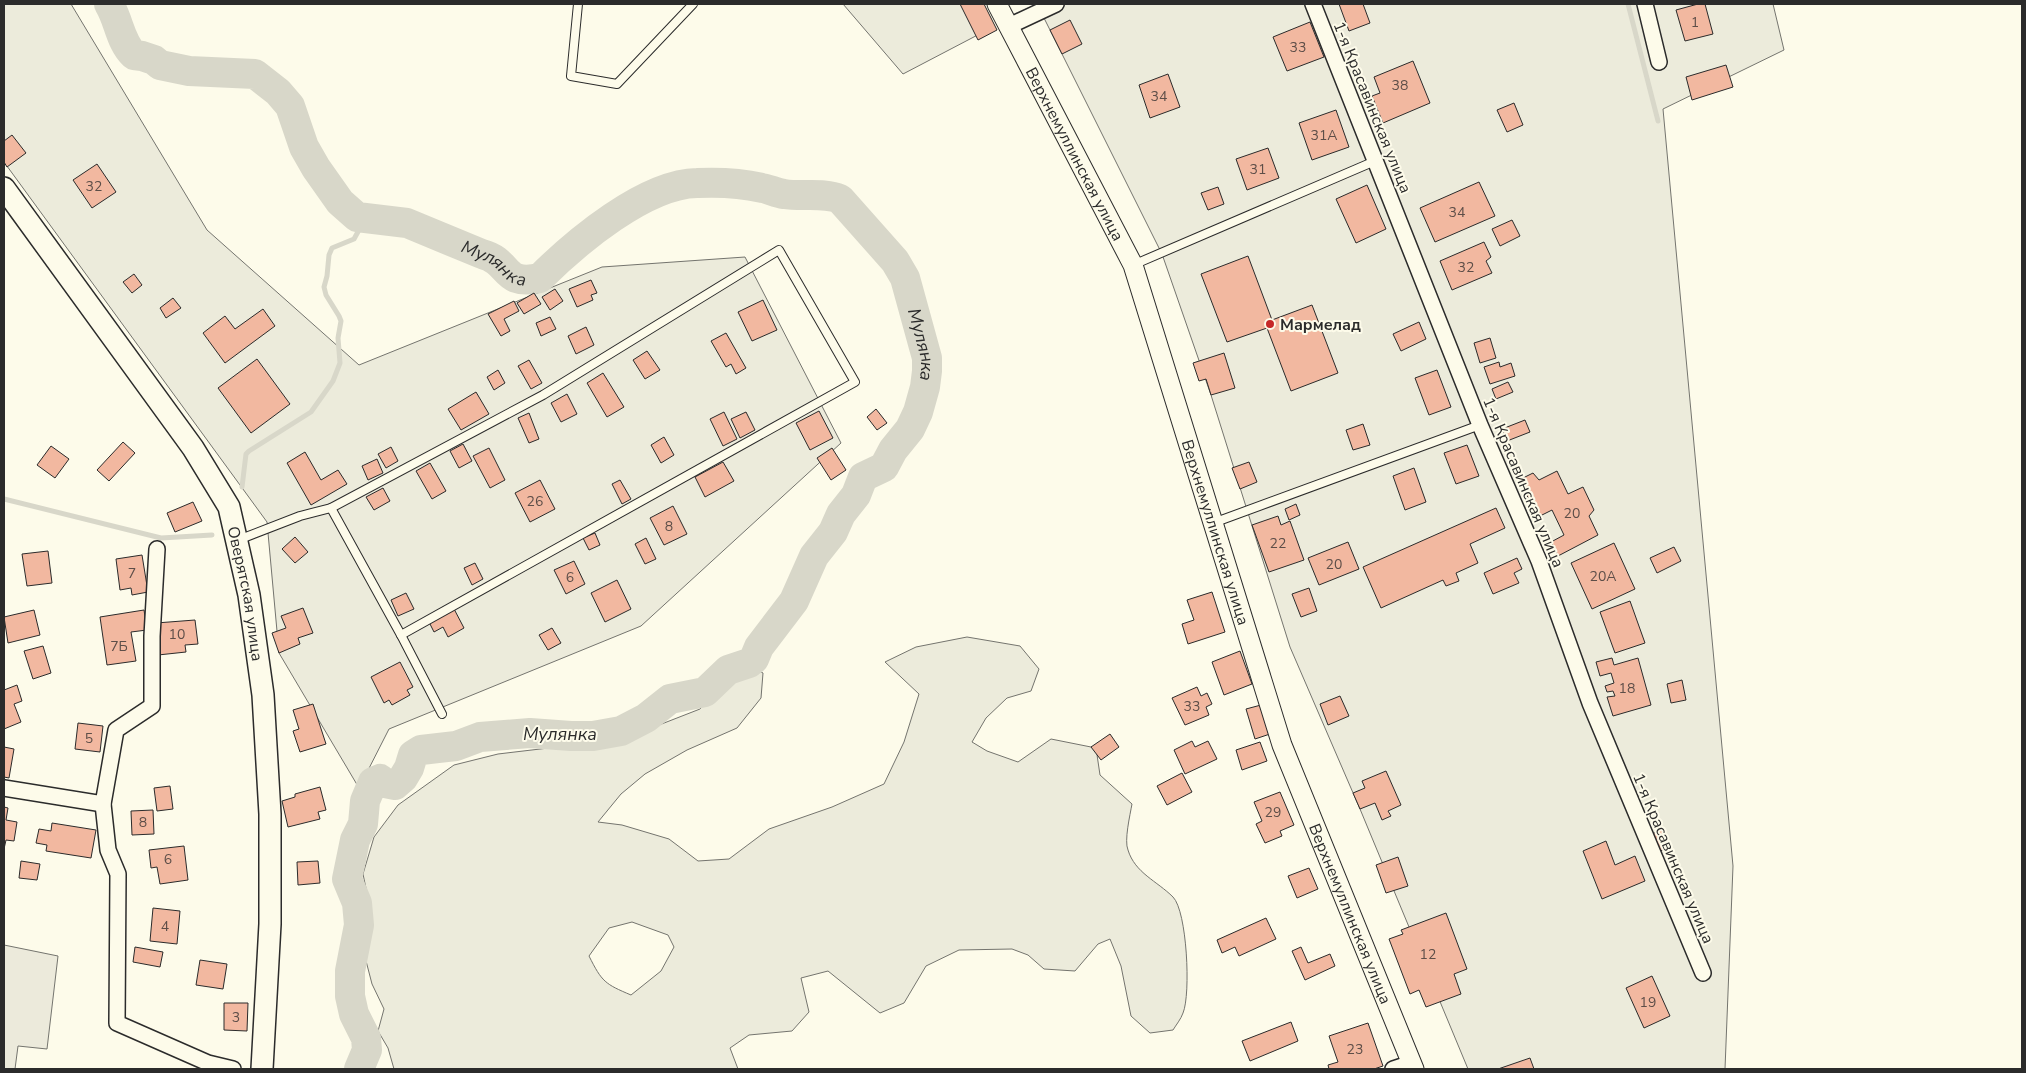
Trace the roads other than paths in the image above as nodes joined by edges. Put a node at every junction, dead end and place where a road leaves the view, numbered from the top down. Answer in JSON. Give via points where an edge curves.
{"nodes":[{"id":1,"x":578,"y":4,"type":"edge"},
{"id":2,"x":693,"y":4,"type":"edge"},
{"id":3,"x":997,"y":4,"type":"edge"},
{"id":4,"x":1056,"y":4,"type":"edge"},
{"id":5,"x":1313,"y":4,"type":"edge"},
{"id":6,"x":1645,"y":4,"type":"edge"},
{"id":7,"x":1009,"y":26,"type":"junction"},
{"id":8,"x":1659,"y":62,"type":"dead end"},
{"id":9,"x":1376,"y":161,"type":"junction"},
{"id":10,"x":4,"y":188,"type":"edge"},
{"id":11,"x":1133,"y":265,"type":"junction"},
{"id":12,"x":1480,"y":426,"type":"junction"},
{"id":13,"x":331,"y":508,"type":"junction"},
{"id":14,"x":1213,"y":523,"type":"junction"},
{"id":15,"x":237,"y":541,"type":"junction"},
{"id":16,"x":157,"y":550,"type":"dead end"},
{"id":17,"x":401,"y":635,"type":"junction"},
{"id":18,"x":442,"y":714,"type":"dead end"},
{"id":19,"x":4,"y":788,"type":"edge"},
{"id":20,"x":103,"y":804,"type":"junction"},
{"id":21,"x":1703,"y":973,"type":"dead end"},
{"id":22,"x":1413,"y":1068,"type":"edge"},
{"id":23,"x":232,"y":1069,"type":"edge"},
{"id":24,"x":262,"y":1069,"type":"edge"},
{"id":25,"x":1392,"y":1069,"type":"edge"}],
"edges":[{"from":1,"to":2,"type":"lane","via":[[571,76],[617,84]]},
{"from":3,"to":7,"type":"street","name":"Верхнемуллинская улица"},
{"from":4,"to":7,"type":"street"},
{"from":5,"to":9,"type":"street","name":"1-я Красавинская улица"},
{"from":6,"to":8,"type":"street"},
{"from":7,"to":11,"type":"street","name":"Верхнемуллинская улица"},
{"from":9,"to":11,"type":"lane"},
{"from":9,"to":12,"type":"street","name":"1-я Красавинская улица"},
{"from":10,"to":15,"type":"main road","name":"Оверятская улица","via":[[193,448],[229,507]]},
{"from":11,"to":14,"type":"street","name":"Верхнемуллинская улица"},
{"from":12,"to":14,"type":"lane"},
{"from":12,"to":21,"type":"street","name":"1-я Красавинская улица","via":[[1539,561],[1590,703]]},
{"from":13,"to":15,"type":"lane","via":[[300,516]]},
{"from":13,"to":17,"type":"lane"},
{"from":13,"to":17,"type":"lane","via":[[543,395],[779,250],[855,382]]},
{"from":14,"to":22,"type":"street","name":"Верхнемуллинская улица","via":[[1282,746]]},
{"from":15,"to":24,"type":"main road","name":"Оверятская улица","via":[[249,595],[263,695],[270,814],[270,924]]},
{"from":16,"to":20,"type":"street","via":[[152,706],[116,730]]},
{"from":17,"to":18,"type":"lane"},
{"from":19,"to":20,"type":"street"},
{"from":20,"to":23,"type":"street","via":[[108,850],[118,874],[117,1023],[208,1063]]},
{"from":22,"to":25,"type":"street","via":[[1402,1066]]}]}
